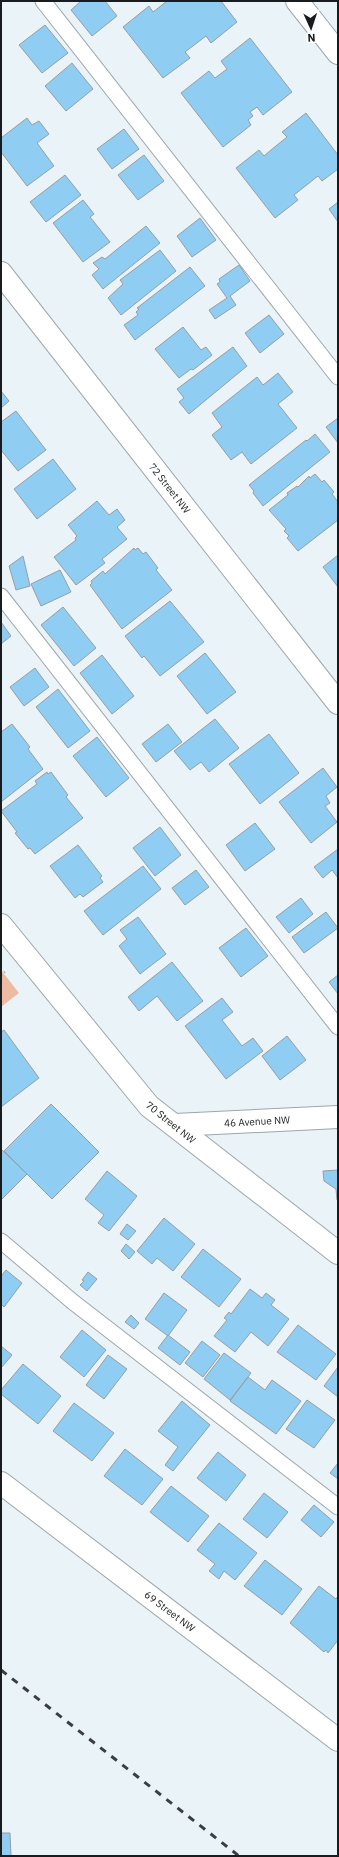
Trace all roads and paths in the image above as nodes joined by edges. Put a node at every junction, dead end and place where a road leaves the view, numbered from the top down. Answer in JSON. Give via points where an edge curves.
{"nodes":[{"id":1,"x":43,"y":1,"type":"edge"},
{"id":2,"x":297,"y":1,"type":"edge"},
{"id":3,"x":338,"y":53,"type":"edge"},
{"id":4,"x":1,"y":273,"type":"edge"},
{"id":5,"x":338,"y":376,"type":"edge"},
{"id":6,"x":1,"y":596,"type":"edge"},
{"id":7,"x":338,"y":703,"type":"edge"},
{"id":8,"x":1,"y":925,"type":"edge"},
{"id":9,"x":338,"y":1027,"type":"edge"},
{"id":10,"x":338,"y":1117,"type":"edge"},
{"id":11,"x":175,"y":1125,"type":"junction"},
{"id":12,"x":1,"y":1241,"type":"edge"},
{"id":13,"x":338,"y":1253,"type":"edge"},
{"id":14,"x":1,"y":1483,"type":"edge"},
{"id":15,"x":338,"y":1508,"type":"edge"},
{"id":16,"x":338,"y":1740,"type":"edge"}],
"edges":[{"from":1,"to":5,"type":"lane"},
{"from":2,"to":3,"type":"street"},
{"from":4,"to":7,"type":"street","name":"72 Street NW"},
{"from":6,"to":9,"type":"lane"},
{"from":8,"to":11,"type":"street","name":"70 Street NW","via":[[149,1106]]},
{"from":10,"to":11,"type":"street","name":"46 Avenue NW"},
{"from":11,"to":13,"type":"street","name":"70 Street NW"},
{"from":12,"to":15,"type":"lane","via":[[73,1302]]},
{"from":14,"to":16,"type":"street","name":"69 Street NW"}]}
